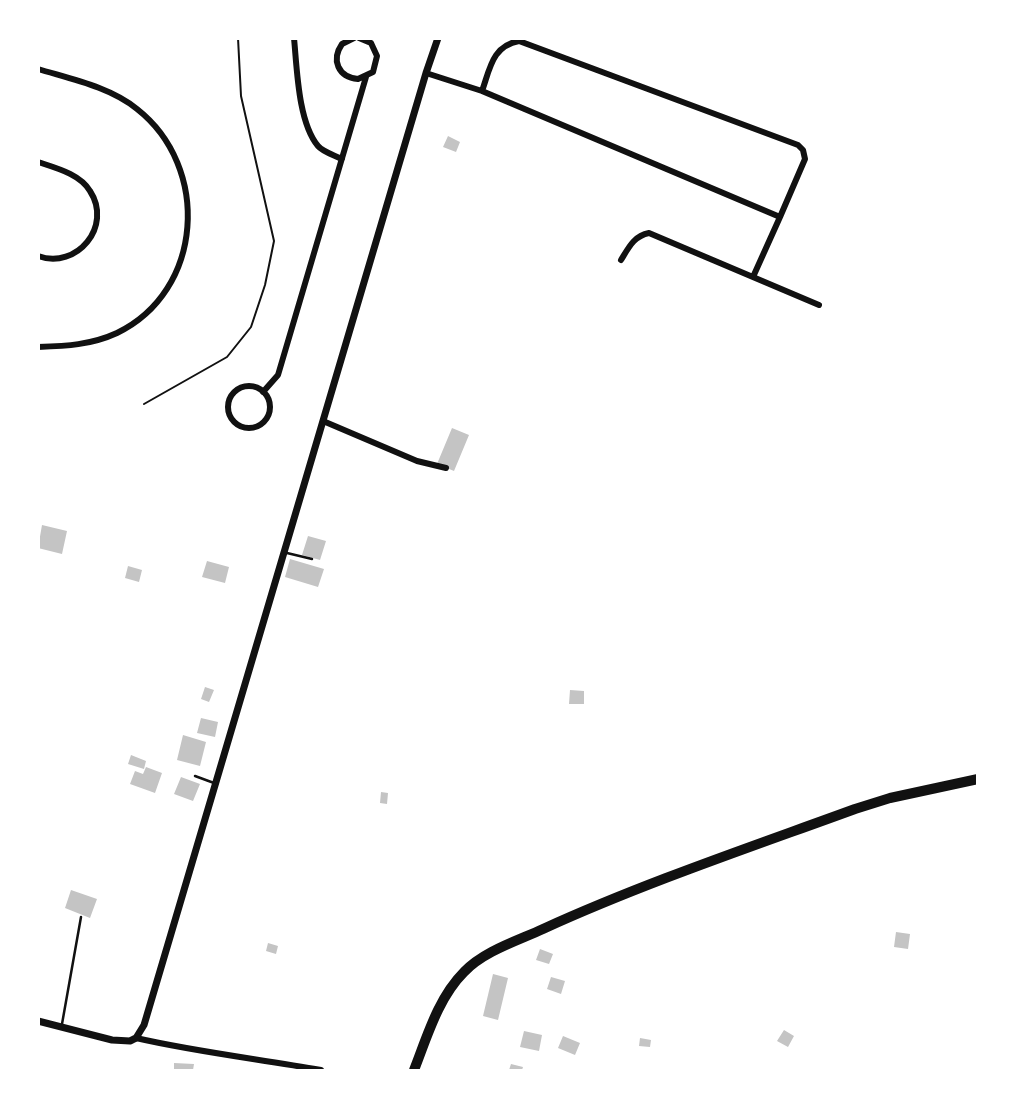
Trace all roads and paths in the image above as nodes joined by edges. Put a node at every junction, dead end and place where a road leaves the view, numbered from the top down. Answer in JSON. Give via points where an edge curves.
{"nodes":[{"id":1,"x":238,"y":38,"type":"edge"},
{"id":2,"x":294,"y":38,"type":"edge"},
{"id":3,"x":354,"y":38,"type":"edge"},
{"id":4,"x":359,"y":38,"type":"edge"},
{"id":5,"x":438,"y":38,"type":"edge"},
{"id":6,"x":38,"y":69,"type":"edge"},
{"id":7,"x":426,"y":74,"type":"junction"},
{"id":8,"x":366,"y":77,"type":"junction"},
{"id":9,"x":482,"y":91,"type":"junction"},
{"id":10,"x":342,"y":159,"type":"junction"},
{"id":11,"x":38,"y":162,"type":"edge"},
{"id":12,"x":780,"y":218,"type":"junction"},
{"id":13,"x":38,"y":256,"type":"edge"},
{"id":14,"x":621,"y":260,"type":"dead end"},
{"id":15,"x":753,"y":277,"type":"junction"},
{"id":16,"x":819,"y":305,"type":"dead end"},
{"id":17,"x":38,"y":347,"type":"edge"},
{"id":18,"x":262,"y":392,"type":"junction"},
{"id":19,"x":144,"y":404,"type":"dead end"},
{"id":20,"x":323,"y":421,"type":"junction"},
{"id":21,"x":446,"y":468,"type":"dead end"},
{"id":22,"x":284,"y":552,"type":"junction"},
{"id":23,"x":312,"y":559,"type":"dead end"},
{"id":24,"x":195,"y":776,"type":"dead end"},
{"id":25,"x":978,"y":779,"type":"edge"},
{"id":26,"x":217,"y":784,"type":"junction"},
{"id":27,"x":81,"y":917,"type":"dead end"},
{"id":28,"x":38,"y":1021,"type":"edge"},
{"id":29,"x":62,"y":1027,"type":"junction"},
{"id":30,"x":136,"y":1038,"type":"junction"},
{"id":31,"x":321,"y":1070,"type":"edge"},
{"id":32,"x":414,"y":1070,"type":"edge"}],
"edges":[{"from":1,"to":19,"type":"path","via":[[241,96],[274,241],[265,285],[251,327],[227,357]]},
{"from":2,"to":10,"type":"street","via":[[298,90],[309,131],[319,148]]},
{"from":3,"to":8,"type":"street","via":[[338,50],[338,67],[350,78]]},
{"from":4,"to":8,"type":"street","via":[[371,43],[377,56],[373,72]]},
{"from":5,"to":7,"type":"street"},
{"from":6,"to":17,"type":"street","via":[[102,89],[137,108],[163,136],[182,170],[189,212],[185,248],[168,288],[147,312],[117,333],[78,346]]},
{"from":7,"to":9,"type":"street"},
{"from":7,"to":20,"type":"street"},
{"from":8,"to":10,"type":"street"},
{"from":9,"to":12,"type":"street"},
{"from":9,"to":12,"type":"street","via":[[495,55],[505,44],[519,41],[799,145],[805,159]]},
{"from":10,"to":18,"type":"street","via":[[278,375]]},
{"from":11,"to":13,"type":"street","via":[[75,177],[90,191],[97,211],[96,227],[79,251],[64,258]]},
{"from":12,"to":15,"type":"street"},
{"from":14,"to":15,"type":"street","via":[[640,234],[649,233]]},
{"from":15,"to":16,"type":"street"},
{"from":18,"to":18,"type":"street","via":[[249,387],[234,392],[228,407],[234,423],[250,428],[265,421],[269,405]]},
{"from":20,"to":21,"type":"street","via":[[417,461]]},
{"from":20,"to":22,"type":"street"},
{"from":22,"to":23,"type":"lane"},
{"from":22,"to":26,"type":"street"},
{"from":24,"to":26,"type":"lane"},
{"from":25,"to":32,"type":"main road","via":[[855,809],[605,903],[492,953],[468,968],[451,987]]},
{"from":26,"to":30,"type":"street","via":[[145,1025]]},
{"from":27,"to":29,"type":"lane"},
{"from":28,"to":29,"type":"street"},
{"from":29,"to":30,"type":"street","via":[[111,1040]]},
{"from":30,"to":31,"type":"street"}]}
